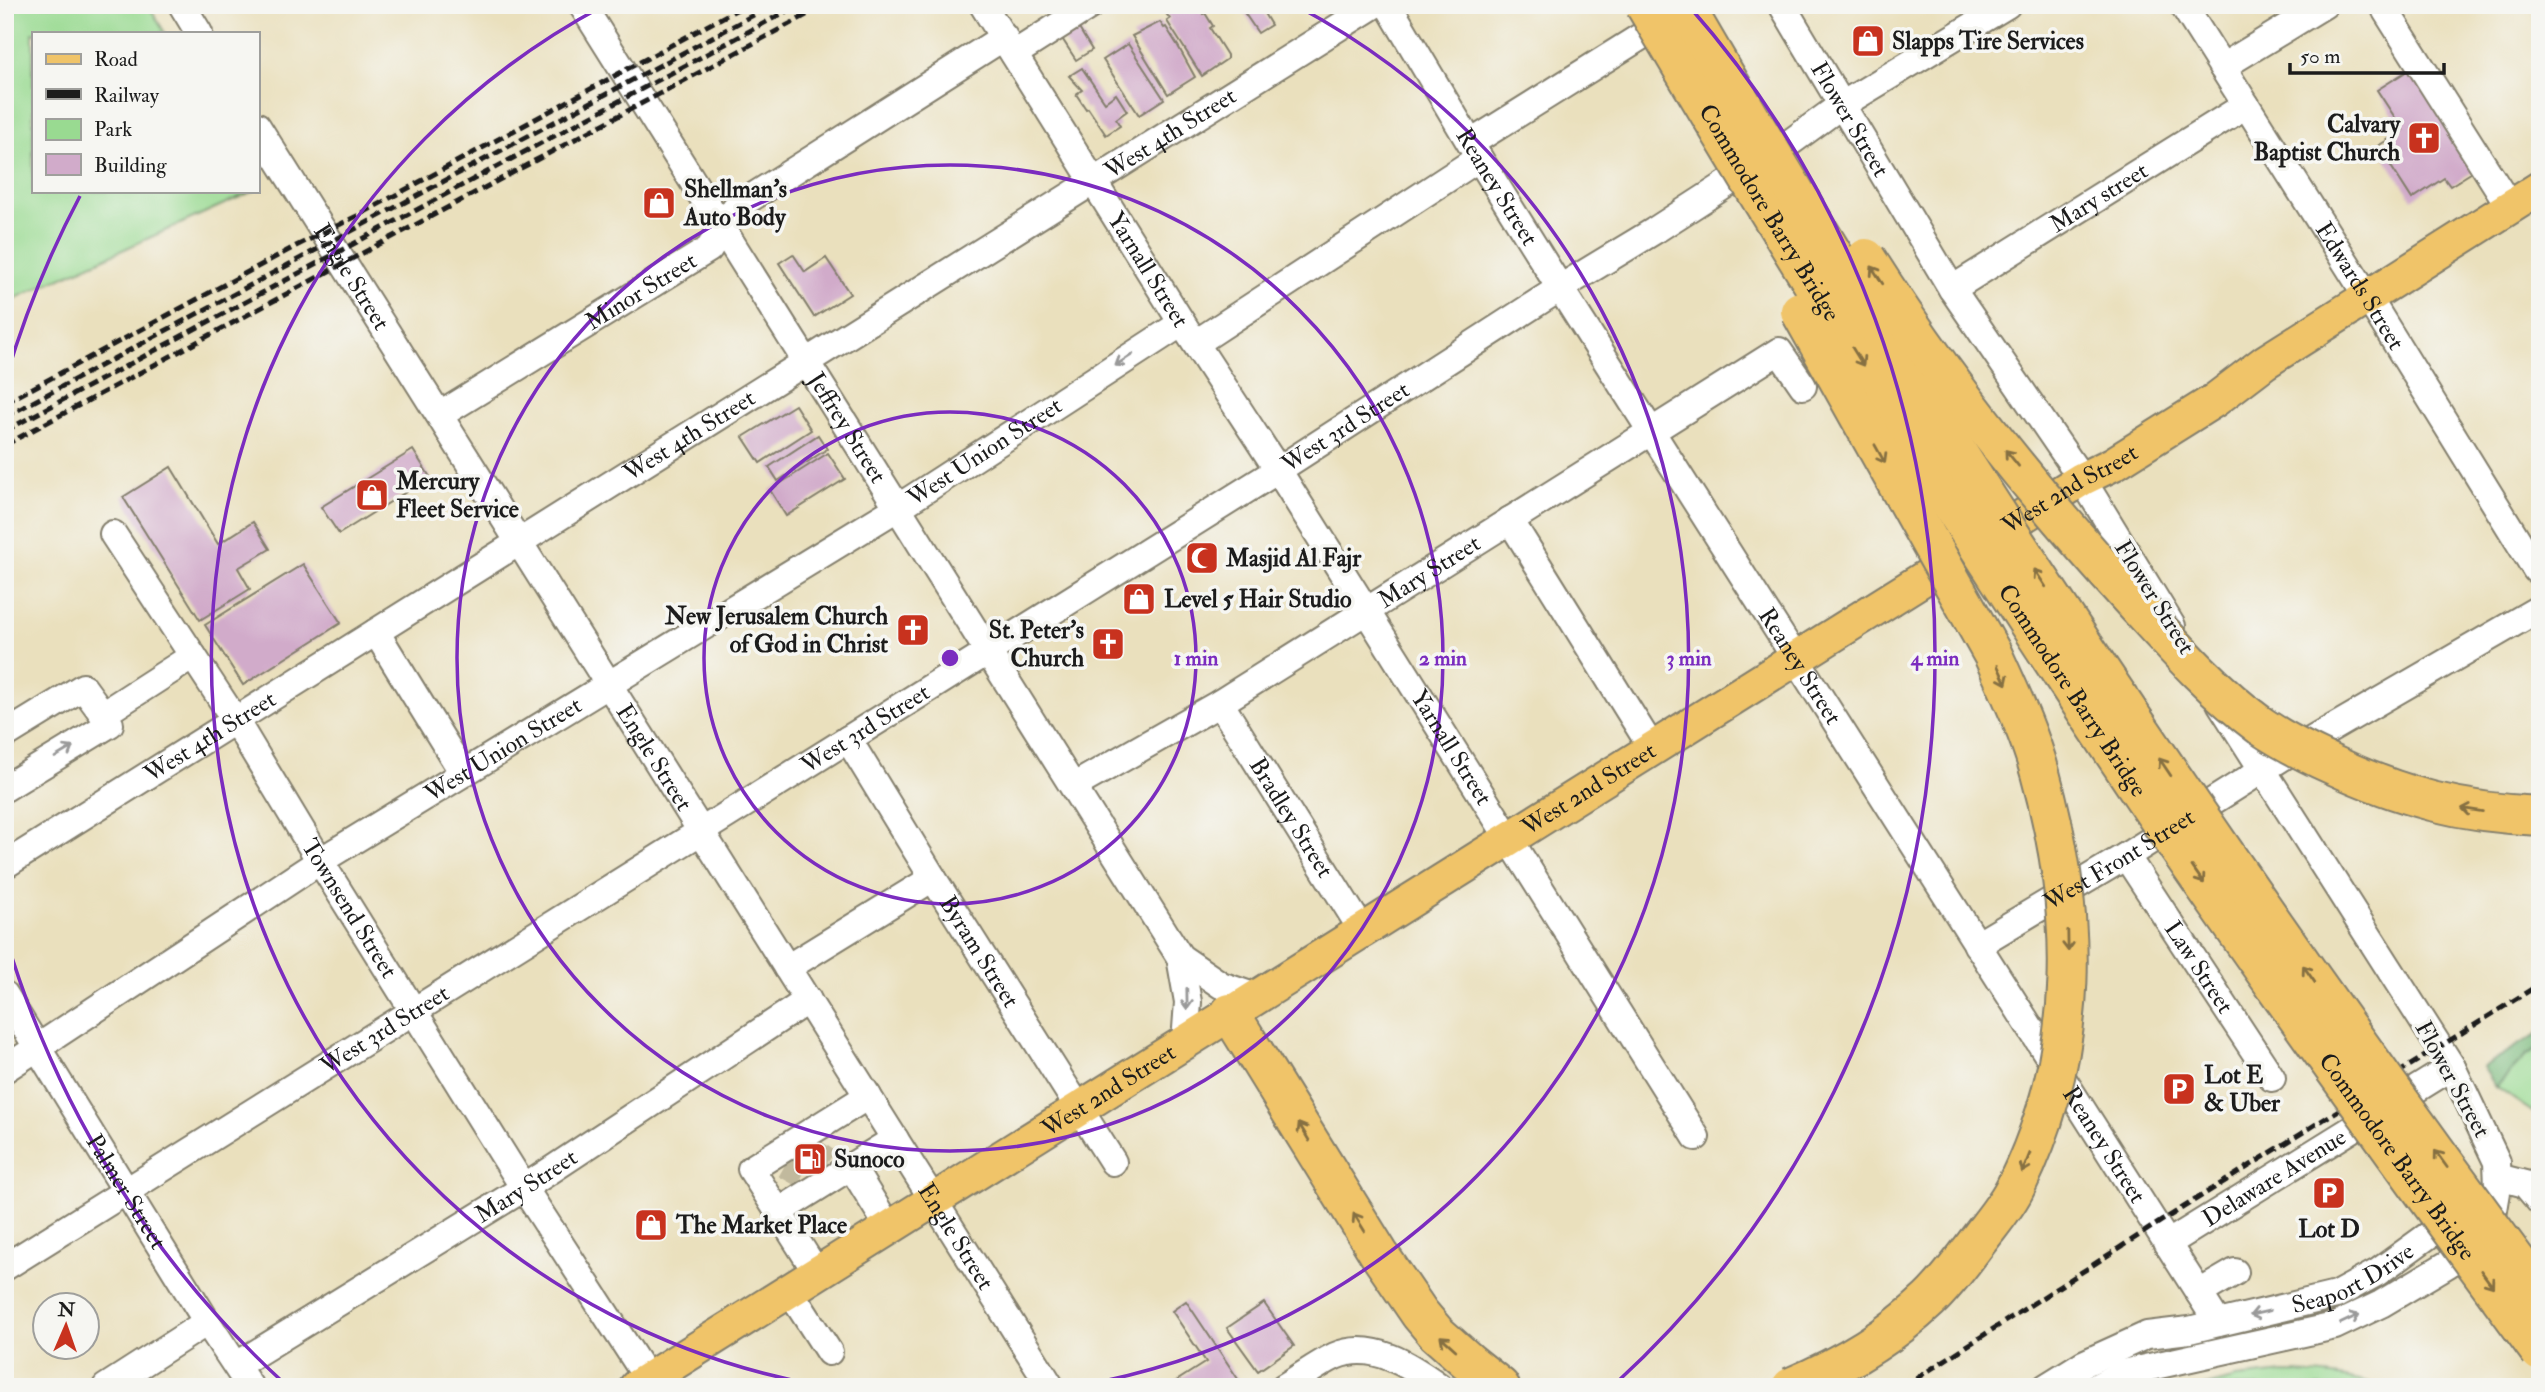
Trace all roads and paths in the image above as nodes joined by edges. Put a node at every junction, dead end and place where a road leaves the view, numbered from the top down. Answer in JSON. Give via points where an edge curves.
{"nodes":[{"id":1,"x":181,"y":5,"type":"edge"},
{"id":2,"x":983,"y":5,"type":"edge"},
{"id":3,"x":1091,"y":5,"type":"edge"},
{"id":4,"x":1374,"y":5,"type":"edge"},
{"id":5,"x":1388,"y":5,"type":"edge"},
{"id":6,"x":1643,"y":5,"type":"edge"},
{"id":7,"x":1685,"y":5,"type":"edge"},
{"id":8,"x":1691,"y":5,"type":"edge"},
{"id":9,"x":1705,"y":5,"type":"edge"},
{"id":10,"x":1782,"y":5,"type":"edge"},
{"id":11,"x":2007,"y":5,"type":"edge"},
{"id":12,"x":2183,"y":5,"type":"edge"},
{"id":13,"x":2324,"y":5,"type":"edge"},
{"id":14,"x":590,"y":8,"type":"edge"},
{"id":15,"x":2386,"y":11,"type":"dead end"},
{"id":16,"x":198,"y":32,"type":"edge"},
{"id":17,"x":1009,"y":46,"type":"junction"},
{"id":18,"x":2222,"y":67,"type":"junction"},
{"id":19,"x":2246,"y":105,"type":"junction"},
{"id":20,"x":1840,"y":106,"type":"junction"},
{"id":21,"x":259,"y":129,"type":"edge"},
{"id":22,"x":1475,"y":150,"type":"junction"},
{"id":23,"x":1093,"y":182,"type":"junction"},
{"id":24,"x":2540,"y":188,"type":"edge"},
{"id":25,"x":2510,"y":207,"type":"junction"},
{"id":26,"x":722,"y":227,"type":"junction"},
{"id":27,"x":1560,"y":288,"type":"junction"},
{"id":28,"x":1952,"y":289,"type":"junction"},
{"id":29,"x":2367,"y":296,"type":"junction"},
{"id":30,"x":1189,"y":333,"type":"junction"},
{"id":31,"x":807,"y":362,"type":"junction"},
{"id":32,"x":1803,"y":386,"type":"dead end"},
{"id":33,"x":440,"y":415,"type":"junction"},
{"id":34,"x":1652,"y":431,"type":"junction"},
{"id":35,"x":1278,"y":470,"type":"junction"},
{"id":36,"x":2081,"y":479,"type":"junction"},
{"id":37,"x":899,"y":507,"type":"junction"},
{"id":38,"x":1510,"y":520,"type":"junction"},
{"id":39,"x":113,"y":534,"type":"dead end"},
{"id":40,"x":519,"y":542,"type":"junction"},
{"id":41,"x":2536,"y":570,"type":"dead end"},
{"id":42,"x":2540,"y":608,"type":"edge"},
{"id":43,"x":1364,"y":610,"type":"junction"},
{"id":44,"x":376,"y":632,"type":"junction"},
{"id":45,"x":989,"y":651,"type":"junction"},
{"id":46,"x":193,"y":656,"type":"junction"},
{"id":47,"x":1796,"y":658,"type":"junction"},
{"id":48,"x":608,"y":684,"type":"junction"},
{"id":49,"x":1220,"y":703,"type":"junction"},
{"id":50,"x":103,"y":714,"type":"junction"},
{"id":51,"x":235,"y":720,"type":"junction"},
{"id":52,"x":5,"y":735,"type":"edge"},
{"id":53,"x":848,"y":739,"type":"junction"},
{"id":54,"x":1652,"y":748,"type":"junction"},
{"id":55,"x":2261,"y":770,"type":"junction"},
{"id":56,"x":463,"y":773,"type":"junction"},
{"id":57,"x":1074,"y":786,"type":"junction"},
{"id":58,"x":5,"y":788,"type":"edge"},
{"id":59,"x":2540,"y":816,"type":"edge"},
{"id":60,"x":701,"y":831,"type":"junction"},
{"id":61,"x":1508,"y":839,"type":"junction"},
{"id":62,"x":2126,"y":856,"type":"junction"},
{"id":63,"x":320,"y":861,"type":"junction"},
{"id":64,"x":5,"y":864,"type":"edge"},
{"id":65,"x":933,"y":878,"type":"junction"},
{"id":66,"x":1362,"y":930,"type":"junction"},
{"id":67,"x":1977,"y":945,"type":"junction"},
{"id":68,"x":1181,"y":957,"type":"junction"},
{"id":69,"x":787,"y":968,"type":"junction"},
{"id":70,"x":5,"y":995,"type":"edge"},
{"id":71,"x":808,"y":1000,"type":"junction"},
{"id":72,"x":1243,"y":1005,"type":"junction"},
{"id":73,"x":415,"y":1011,"type":"junction"},
{"id":74,"x":1185,"y":1042,"type":"junction"},
{"id":75,"x":38,"y":1049,"type":"junction"},
{"id":76,"x":2452,"y":1067,"type":"junction"},
{"id":77,"x":5,"y":1069,"type":"edge"},
{"id":78,"x":2272,"y":1078,"type":"dead end"},
{"id":79,"x":868,"y":1096,"type":"junction"},
{"id":80,"x":1080,"y":1107,"type":"junction"},
{"id":81,"x":1696,"y":1137,"type":"dead end"},
{"id":82,"x":895,"y":1139,"type":"junction"},
{"id":83,"x":1113,"y":1162,"type":"dead end"},
{"id":84,"x":812,"y":1163,"type":"junction"},
{"id":85,"x":524,"y":1188,"type":"junction"},
{"id":86,"x":2496,"y":1189,"type":"junction"},
{"id":87,"x":126,"y":1192,"type":"junction"},
{"id":88,"x":933,"y":1200,"type":"junction"},
{"id":89,"x":2540,"y":1202,"type":"edge"},
{"id":90,"x":778,"y":1212,"type":"junction"},
{"id":91,"x":889,"y":1227,"type":"junction"},
{"id":92,"x":2167,"y":1244,"type":"junction"},
{"id":93,"x":5,"y":1267,"type":"edge"},
{"id":94,"x":2235,"y":1272,"type":"dead end"},
{"id":95,"x":2378,"y":1272,"type":"junction"},
{"id":96,"x":817,"y":1273,"type":"junction"},
{"id":97,"x":789,"y":1290,"type":"junction"},
{"id":98,"x":2199,"y":1293,"type":"junction"},
{"id":99,"x":2540,"y":1293,"type":"edge"},
{"id":100,"x":2392,"y":1298,"type":"junction"},
{"id":101,"x":207,"y":1322,"type":"junction"},
{"id":102,"x":2218,"y":1323,"type":"junction"},
{"id":103,"x":2189,"y":1330,"type":"junction"},
{"id":104,"x":829,"y":1352,"type":"dead end"},
{"id":105,"x":2540,"y":1352,"type":"edge"},
{"id":106,"x":2196,"y":1356,"type":"junction"},
{"id":107,"x":244,"y":1376,"type":"edge"},
{"id":108,"x":646,"y":1384,"type":"edge"},
{"id":109,"x":106,"y":1387,"type":"edge"},
{"id":110,"x":1051,"y":1387,"type":"edge"},
{"id":111,"x":1284,"y":1387,"type":"edge"},
{"id":112,"x":1440,"y":1387,"type":"edge"},
{"id":113,"x":1500,"y":1387,"type":"edge"},
{"id":114,"x":1791,"y":1387,"type":"edge"},
{"id":115,"x":2046,"y":1387,"type":"edge"},
{"id":116,"x":2096,"y":1387,"type":"edge"}],
"edges":[{"from":1,"to":16,"type":"street"},
{"from":2,"to":17,"type":"street","name":"Yarnall Street"},
{"from":3,"to":17,"type":"street","name":"Minor Street"},
{"from":4,"to":23,"type":"street","name":"West 4th Street"},
{"from":5,"to":22,"type":"street","name":"Reaney Street"},
{"from":6,"to":105,"type":"highway","name":"Commodore Barry Bridge","one_way":true,"bridge":true,"via":[[1861,362],[2043,646],[2318,1049]]},
{"from":6,"to":114,"type":"highway","one_way":true,"bridge":true,"via":[[1696,129],[1993,655],[2040,773],[2068,923],[2064,1040],[2050,1099],[2016,1188],[1930,1299],[1886,1336]]},
{"from":99,"to":7,"type":"highway","name":"Commodore Barry Bridge","one_way":true,"bridge":true,"via":[[2261,908],[2116,695],[1858,295]]},
{"from":8,"to":22,"type":"street","name":"West Union Street"},
{"from":59,"to":9,"type":"highway","one_way":true,"bridge":true,"via":[[2444,806],[2391,790],[2295,746],[2207,682],[2078,541],[1971,407],[1886,289]]},
{"from":10,"to":20,"type":"street","name":"Flower Street"},
{"from":11,"to":20,"type":"street","name":"West 3rd Street"},
{"from":12,"to":18,"type":"street","name":"Edwards Street"},
{"from":13,"to":18,"type":"street"},
{"from":14,"to":26,"type":"street","name":"Jeffrey Street"},
{"from":15,"to":25,"type":"street"},
{"from":17,"to":23,"type":"street","name":"Yarnall Street"},
{"from":17,"to":26,"type":"street","name":"Minor Street","via":[[735,208]]},
{"from":18,"to":19,"type":"street","name":"Edwards Street"},
{"from":19,"to":28,"type":"street","name":"Mary street"},
{"from":19,"to":29,"type":"street","name":"Edwards Street"},
{"from":20,"to":27,"type":"street","name":"West 3rd Street","via":[[1730,182]]},
{"from":20,"to":28,"type":"street","name":"Flower Street"},
{"from":21,"to":33,"type":"street","name":"Engle Street"},
{"from":22,"to":27,"type":"street","name":"Reaney Street"},
{"from":22,"to":30,"type":"street","name":"West Union Street"},
{"from":23,"to":30,"type":"street","name":"Yarnall Street"},
{"from":23,"to":31,"type":"street","name":"West 4th Street"},
{"from":24,"to":25,"type":"main road","name":"West 2nd Street"},
{"from":25,"to":29,"type":"main road","name":"West 2nd Street"},
{"from":26,"to":31,"type":"street","name":"Jeffrey Street"},
{"from":26,"to":33,"type":"street","name":"Minor Street","via":[[709,249]]},
{"from":27,"to":34,"type":"street","name":"Reaney Street"},
{"from":27,"to":35,"type":"street","name":"West 3rd Street"},
{"from":28,"to":36,"type":"street","name":"Flower Street"},
{"from":29,"to":36,"type":"main road","name":"West 2nd Street","via":[[2215,400]]},
{"from":29,"to":41,"type":"street","name":"Edwards Street"},
{"from":30,"to":35,"type":"street","name":"Yarnall Street"},
{"from":30,"to":37,"type":"street","name":"West Union Street","one_way":true},
{"from":31,"to":37,"type":"street","name":"Jeffrey Street"},
{"from":31,"to":40,"type":"street","name":"West 4th Street"},
{"from":32,"to":34,"type":"street","name":"Mary Street","via":[[1779,351]]},
{"from":33,"to":40,"type":"street","name":"Engle Street"},
{"from":34,"to":38,"type":"street","name":"Mary Street"},
{"from":34,"to":47,"type":"street","name":"Reaney Street"},
{"from":35,"to":43,"type":"street","name":"Yarnall Street"},
{"from":35,"to":45,"type":"street","name":"West 3rd Street"},
{"from":36,"to":47,"type":"main road","name":"West 2nd Street"},
{"from":36,"to":55,"type":"street","name":"Flower Street"},
{"from":37,"to":45,"type":"street","name":"Jeffrey Street"},
{"from":37,"to":48,"type":"street","name":"West Union Street"},
{"from":38,"to":43,"type":"street","name":"Mary Street"},
{"from":38,"to":54,"type":"street"},
{"from":39,"to":46,"type":"street","name":"Townsend Street"},
{"from":40,"to":44,"type":"street","name":"West 4th Street"},
{"from":40,"to":48,"type":"street","name":"Engle Street"},
{"from":42,"to":55,"type":"street","name":"West Front Street"},
{"from":43,"to":49,"type":"street","name":"Mary Street"},
{"from":43,"to":61,"type":"street","name":"Yarnall Street"},
{"from":44,"to":51,"type":"street","name":"West 4th Street"},
{"from":44,"to":56,"type":"street"},
{"from":45,"to":53,"type":"street","name":"West 3rd Street"},
{"from":45,"to":57,"type":"street","name":"Jeffrey Street"},
{"from":46,"to":50,"type":"street"},
{"from":46,"to":51,"type":"street","name":"Townsend Street"},
{"from":47,"to":54,"type":"main road","name":"West 2nd Street"},
{"from":47,"to":67,"type":"street","name":"Reaney Street"},
{"from":48,"to":56,"type":"street","name":"West Union Street"},
{"from":48,"to":60,"type":"street","name":"Engle Street"},
{"from":49,"to":57,"type":"street","name":"Mary Street"},
{"from":49,"to":66,"type":"street","name":"Bradley Street"},
{"from":50,"to":52,"type":"street","via":[[83,687]]},
{"from":58,"to":50,"type":"street","one_way":true,"via":[[110,724]]},
{"from":51,"to":63,"type":"street","name":"Townsend Street"},
{"from":51,"to":64,"type":"street","name":"West 4th Street"},
{"from":53,"to":60,"type":"street","name":"West 3rd Street"},
{"from":53,"to":65,"type":"street","name":"Byram Street"},
{"from":54,"to":61,"type":"main road","name":"West 2nd Street"},
{"from":55,"to":62,"type":"street","name":"West Front Street"},
{"from":55,"to":76,"type":"street","name":"Flower Street"},
{"from":56,"to":63,"type":"street","name":"West Union Street"},
{"from":57,"to":68,"type":"street","name":"Jeffrey Street"},
{"from":60,"to":69,"type":"street","name":"Engle Street"},
{"from":60,"to":73,"type":"street","name":"West 3rd Street"},
{"from":61,"to":66,"type":"main road","name":"West 2nd Street"},
{"from":61,"to":81,"type":"street","name":"Yarnall Street"},
{"from":62,"to":67,"type":"street","name":"West Front Street"},
{"from":62,"to":78,"type":"street","name":"Law Street"},
{"from":63,"to":73,"type":"street","name":"Townsend Street"},
{"from":63,"to":75,"type":"street","name":"West Union Street"},
{"from":65,"to":69,"type":"street"},
{"from":65,"to":80,"type":"street","name":"Byram Street"},
{"from":66,"to":72,"type":"main road","name":"West 2nd Street"},
{"from":67,"to":92,"type":"street","name":"Reaney Street"},
{"from":68,"to":72,"type":"street"},
{"from":68,"to":74,"type":"street","one_way":true,"via":[[1188,1002]]},
{"from":69,"to":71,"type":"street","name":"Engle Street"},
{"from":70,"to":75,"type":"street","name":"Palmer Street"},
{"from":71,"to":79,"type":"street","name":"Engle Street"},
{"from":71,"to":85,"type":"street","name":"Mary Street"},
{"from":72,"to":74,"type":"main road","name":"West 2nd Street"},
{"from":113,"to":72,"type":"highway","one_way":true,"via":[[1436,1333],[1379,1254]]},
{"from":73,"to":85,"type":"street","name":"Townsend Street"},
{"from":73,"to":87,"type":"street","name":"West 3rd Street"},
{"from":74,"to":80,"type":"main road","name":"West 2nd Street"},
{"from":75,"to":77,"type":"street","name":"West Union Street"},
{"from":75,"to":87,"type":"street","name":"Palmer Street"},
{"from":76,"to":86,"type":"street","name":"Flower Street","via":[[2497,1162]]},
{"from":76,"to":92,"type":"street","name":"Delaware Avenue"},
{"from":79,"to":82,"type":"street","name":"Engle Street"},
{"from":79,"to":84,"type":"street"},
{"from":80,"to":83,"type":"street","name":"Byram Street"},
{"from":80,"to":88,"type":"main road","name":"West 2nd Street"},
{"from":82,"to":84,"type":"street"},
{"from":82,"to":88,"type":"street","name":"Engle Street"},
{"from":84,"to":90,"type":"street"},
{"from":84,"to":90,"type":"street","via":[[751,1169]]},
{"from":84,"to":91,"type":"street"},
{"from":85,"to":107,"type":"street","name":"Mary Street"},
{"from":85,"to":108,"type":"street","name":"Townsend Street"},
{"from":86,"to":89,"type":"street","via":[[2525,1184]]},
{"from":86,"to":95,"type":"street","name":"Seaport Drive"},
{"from":86,"to":100,"type":"street","name":"Seaport Drive","via":[[2493,1216],[2478,1237],[2448,1264]]},
{"from":87,"to":93,"type":"street","name":"West 3rd Street"},
{"from":87,"to":101,"type":"street","name":"Palmer Street"},
{"from":88,"to":91,"type":"main road","name":"West 2nd Street"},
{"from":88,"to":110,"type":"street","name":"Engle Street"},
{"from":90,"to":96,"type":"street"},
{"from":91,"to":96,"type":"main road","name":"West 2nd Street"},
{"from":92,"to":98,"type":"street","name":"Reaney Street"},
{"from":94,"to":98,"type":"street"},
{"from":95,"to":100,"type":"street"},
{"from":95,"to":102,"type":"street","name":"Seaport Drive","one_way":true,"via":[[2336,1295]]},
{"from":96,"to":97,"type":"main road","name":"West 2nd Street"},
{"from":97,"to":104,"type":"street"},
{"from":97,"to":108,"type":"main road","name":"West 2nd Street"},
{"from":98,"to":102,"type":"street","name":"Reaney Street"},
{"from":106,"to":100,"type":"street","name":"Seaport Drive","one_way":true,"via":[[2335,1326]]},
{"from":101,"to":107,"type":"street","name":"Palmer Street"},
{"from":101,"to":109,"type":"street"},
{"from":102,"to":103,"type":"street","name":"Seaport Drive"},
{"from":103,"to":106,"type":"street"},
{"from":103,"to":115,"type":"street","name":"Seaport Drive","via":[[2147,1335],[2083,1364]]},
{"from":106,"to":116,"type":"street","name":"Seaport Drive","via":[[2123,1373]]},
{"from":111,"to":112,"type":"street","via":[[1336,1356],[1364,1352],[1393,1358]]}]}
